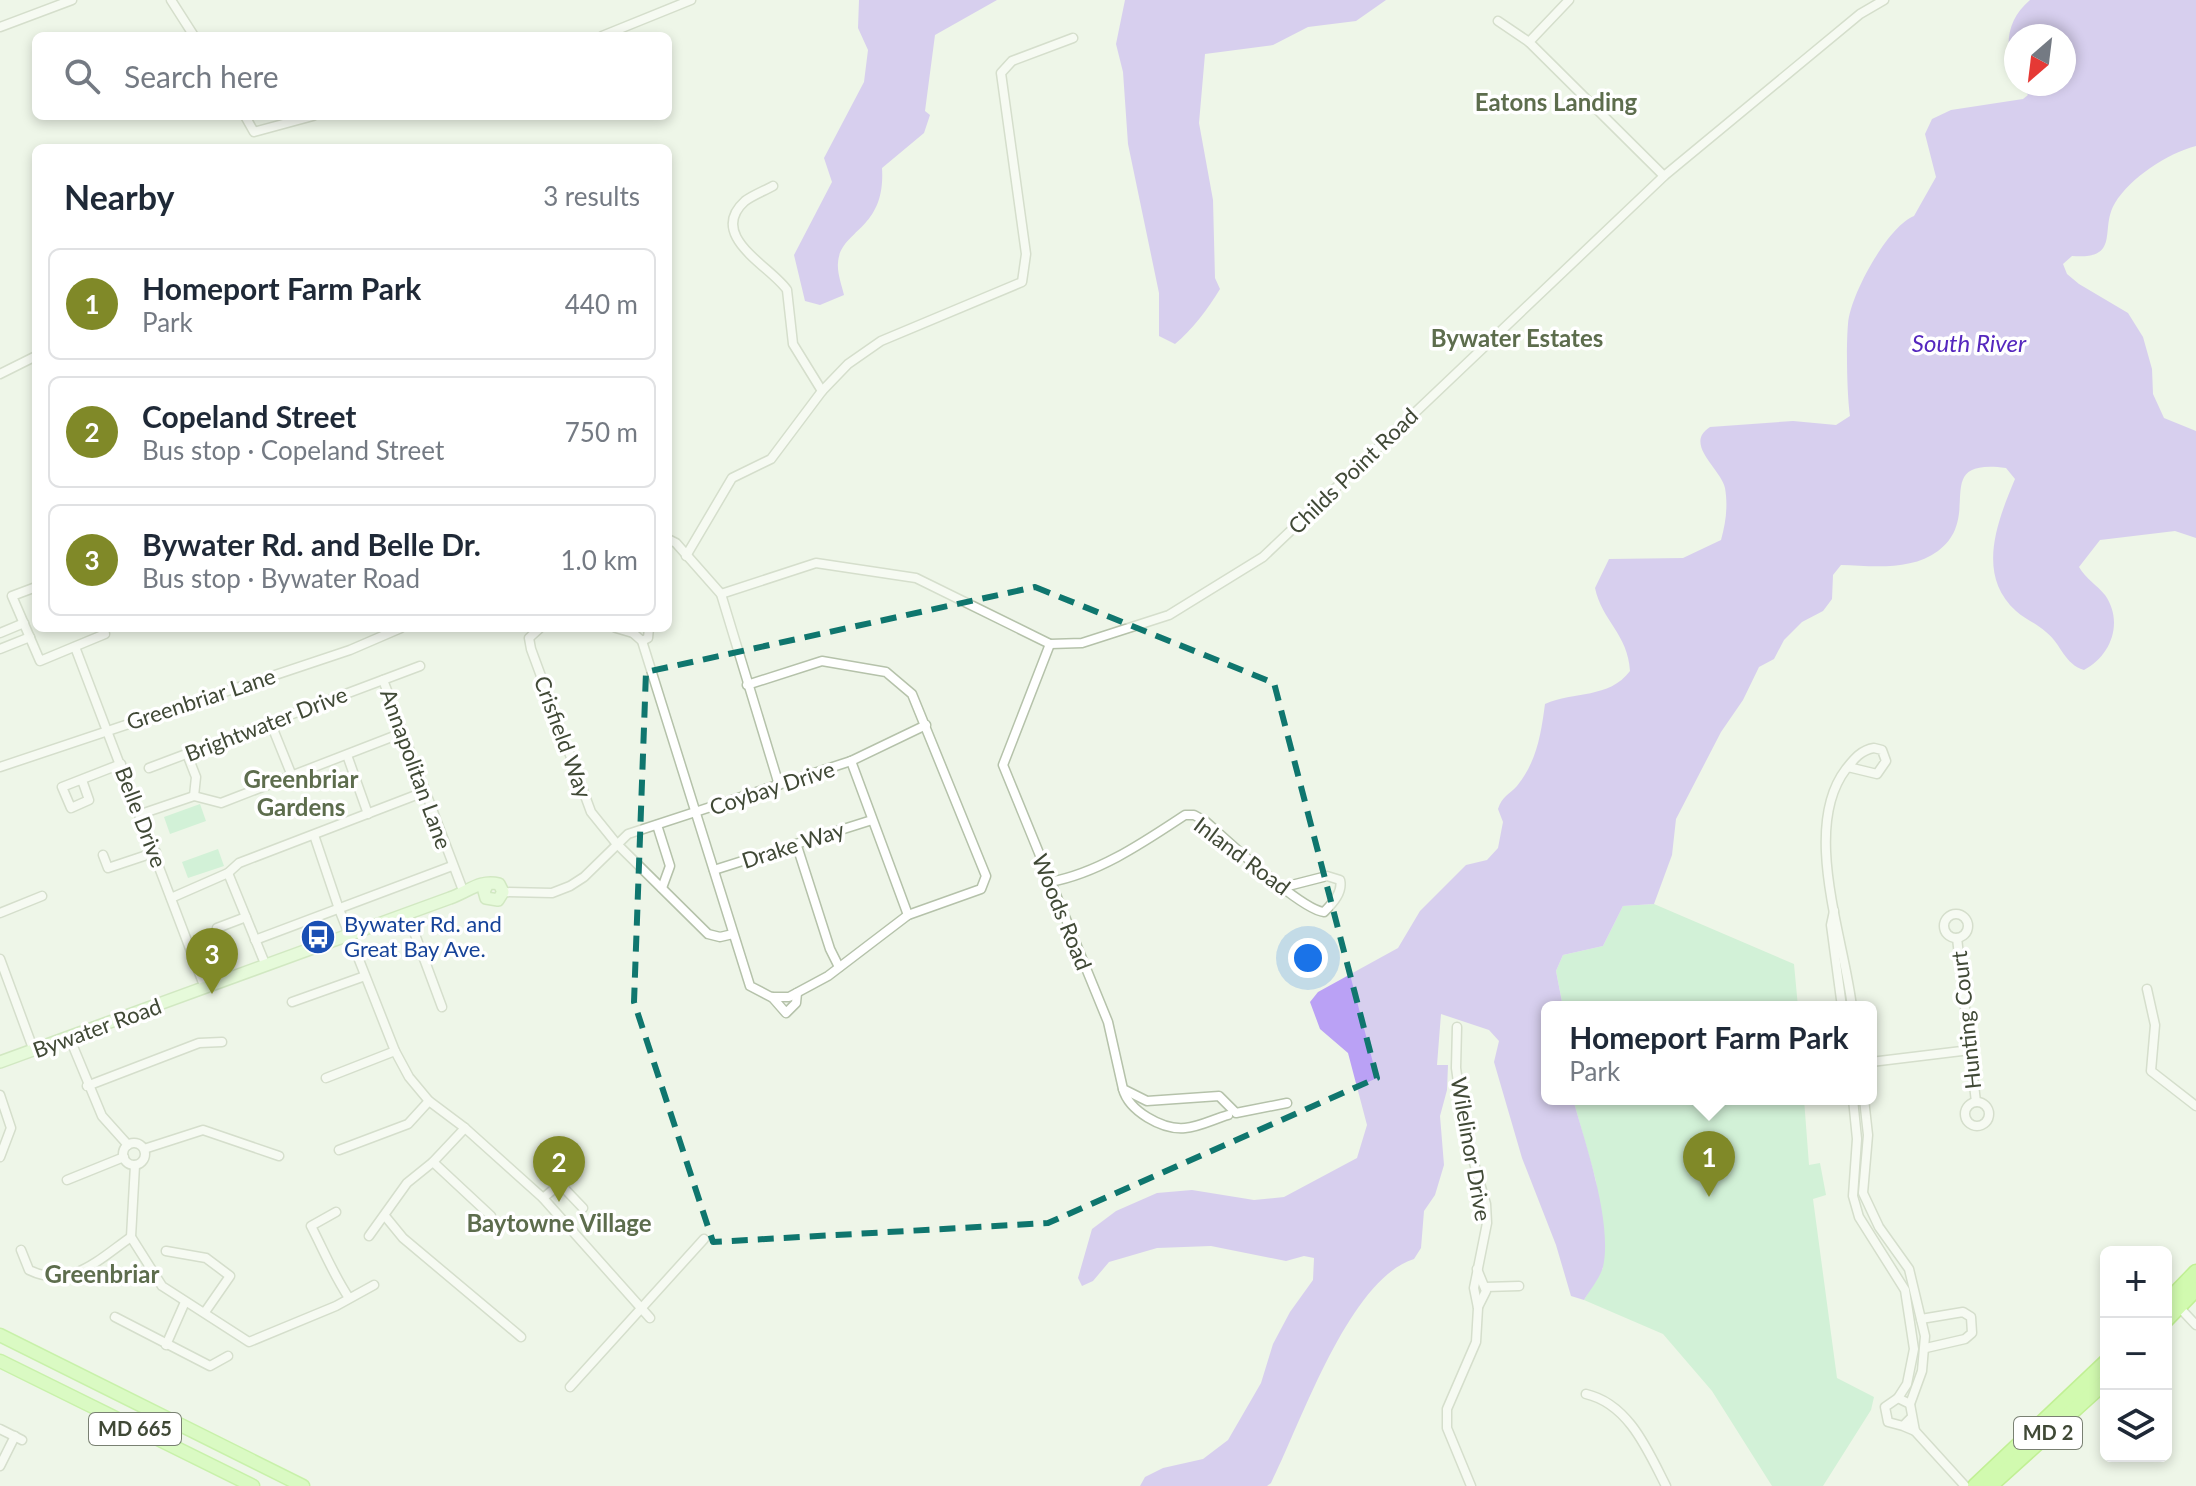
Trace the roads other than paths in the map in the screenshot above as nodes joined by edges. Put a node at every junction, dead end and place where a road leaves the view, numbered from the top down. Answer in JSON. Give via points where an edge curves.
{"nodes":[{"id":1,"x":72,"y":0,"type":"edge"},
{"id":2,"x":171,"y":0,"type":"edge"},
{"id":3,"x":691,"y":0,"type":"edge"},
{"id":4,"x":1569,"y":0,"type":"edge"},
{"id":5,"x":1884,"y":0,"type":"edge"},
{"id":6,"x":1498,"y":21,"type":"dead end"},
{"id":7,"x":0,"y":27,"type":"edge"},
{"id":8,"x":191,"y":32,"type":"edge"},
{"id":9,"x":612,"y":32,"type":"edge"},
{"id":10,"x":1073,"y":38,"type":"dead end"},
{"id":11,"x":1529,"y":42,"type":"junction"},
{"id":12,"x":247,"y":120,"type":"edge"},
{"id":13,"x":298,"y":120,"type":"edge"},
{"id":14,"x":1664,"y":176,"type":"junction"},
{"id":15,"x":773,"y":186,"type":"dead end"},
{"id":16,"x":32,"y":358,"type":"edge"},
{"id":17,"x":0,"y":374,"type":"edge"},
{"id":18,"x":822,"y":391,"type":"junction"},
{"id":19,"x":672,"y":541,"type":"edge"},
{"id":20,"x":672,"y":550,"type":"edge"},
{"id":21,"x":684,"y":554,"type":"junction"},
{"id":22,"x":32,"y":588,"type":"edge"},
{"id":23,"x":721,"y":594,"type":"junction"},
{"id":24,"x":24,"y":623,"type":"junction"},
{"id":25,"x":104,"y":632,"type":"edge"},
{"id":26,"x":392,"y":632,"type":"edge"},
{"id":27,"x":536,"y":632,"type":"edge"},
{"id":28,"x":635,"y":632,"type":"edge"},
{"id":29,"x":649,"y":632,"type":"edge"},
{"id":30,"x":0,"y":633,"type":"edge"},
{"id":31,"x":30,"y":637,"type":"junction"},
{"id":32,"x":642,"y":641,"type":"junction"},
{"id":33,"x":1050,"y":644,"type":"junction"},
{"id":34,"x":75,"y":647,"type":"junction"},
{"id":35,"x":0,"y":649,"type":"edge"},
{"id":36,"x":420,"y":666,"type":"dead end"},
{"id":37,"x":383,"y":680,"type":"junction"},
{"id":38,"x":747,"y":685,"type":"junction"},
{"id":39,"x":271,"y":724,"type":"junction"},
{"id":40,"x":926,"y":725,"type":"junction"},
{"id":41,"x":105,"y":731,"type":"junction"},
{"id":42,"x":402,"y":733,"type":"junction"},
{"id":43,"x":187,"y":754,"type":"junction"},
{"id":44,"x":347,"y":755,"type":"junction"},
{"id":45,"x":851,"y":761,"type":"junction"},
{"id":46,"x":121,"y":764,"type":"junction"},
{"id":47,"x":0,"y":767,"type":"edge"},
{"id":48,"x":1848,"y":767,"type":"junction"},
{"id":49,"x":149,"y":768,"type":"dead end"},
{"id":50,"x":292,"y":776,"type":"junction"},
{"id":51,"x":82,"y":780,"type":"dead end"},
{"id":52,"x":779,"y":785,"type":"junction"},
{"id":53,"x":424,"y":792,"type":"junction"},
{"id":54,"x":194,"y":796,"type":"junction"},
{"id":55,"x":696,"y":813,"type":"junction"},
{"id":56,"x":141,"y":814,"type":"junction"},
{"id":57,"x":368,"y":814,"type":"junction"},
{"id":58,"x":872,"y":820,"type":"junction"},
{"id":59,"x":657,"y":825,"type":"junction"},
{"id":60,"x":314,"y":835,"type":"junction"},
{"id":61,"x":616,"y":843,"type":"junction"},
{"id":62,"x":797,"y":846,"type":"junction"},
{"id":63,"x":156,"y":852,"type":"junction"},
{"id":64,"x":103,"y":855,"type":"dead end"},
{"id":65,"x":452,"y":866,"type":"junction"},
{"id":66,"x":714,"y":870,"type":"junction"},
{"id":67,"x":228,"y":873,"type":"junction"},
{"id":68,"x":1050,"y":882,"type":"junction"},
{"id":69,"x":1284,"y":887,"type":"junction"},
{"id":70,"x":662,"y":888,"type":"junction"},
{"id":71,"x":503,"y":892,"type":"joint"},
{"id":72,"x":464,"y":893,"type":"junction"},
{"id":73,"x":42,"y":896,"type":"dead end"},
{"id":74,"x":171,"y":898,"type":"junction"},
{"id":75,"x":339,"y":909,"type":"junction"},
{"id":76,"x":1834,"y":910,"type":"junction"},
{"id":77,"x":0,"y":913,"type":"edge"},
{"id":78,"x":407,"y":913,"type":"junction"},
{"id":79,"x":908,"y":915,"type":"junction"},
{"id":80,"x":246,"y":917,"type":"junction"},
{"id":81,"x":217,"y":928,"type":"dead end"},
{"id":82,"x":733,"y":934,"type":"junction"},
{"id":83,"x":349,"y":935,"type":"junction"},
{"id":84,"x":1957,"y":938,"type":"dead end"},
{"id":85,"x":255,"y":940,"type":"junction"},
{"id":86,"x":0,"y":959,"type":"edge"},
{"id":87,"x":266,"y":966,"type":"junction"},
{"id":88,"x":839,"y":967,"type":"junction"},
{"id":89,"x":365,"y":976,"type":"junction"},
{"id":90,"x":205,"y":988,"type":"junction"},
{"id":91,"x":2147,"y":989,"type":"dead end"},
{"id":92,"x":797,"y":993,"type":"junction"},
{"id":93,"x":772,"y":997,"type":"junction"},
{"id":94,"x":1841,"y":1001,"type":"edge"},
{"id":95,"x":1851,"y":1001,"type":"edge"},
{"id":96,"x":292,"y":1002,"type":"dead end"},
{"id":97,"x":442,"y":1007,"type":"dead end"},
{"id":98,"x":1457,"y":1027,"type":"dead end"},
{"id":99,"x":70,"y":1039,"type":"junction"},
{"id":100,"x":222,"y":1042,"type":"dead end"},
{"id":101,"x":1970,"y":1050,"type":"junction"},
{"id":102,"x":34,"y":1051,"type":"junction"},
{"id":103,"x":395,"y":1051,"type":"junction"},
{"id":104,"x":1877,"y":1061,"type":"edge"},
{"id":105,"x":0,"y":1062,"type":"edge"},
{"id":106,"x":326,"y":1078,"type":"dead end"},
{"id":107,"x":87,"y":1086,"type":"junction"},
{"id":108,"x":1123,"y":1089,"type":"junction"},
{"id":109,"x":0,"y":1095,"type":"edge"},
{"id":110,"x":429,"y":1101,"type":"junction"},
{"id":111,"x":1976,"y":1102,"type":"dead end"},
{"id":112,"x":1287,"y":1103,"type":"dead end"},
{"id":113,"x":1854,"y":1105,"type":"edge"},
{"id":114,"x":1865,"y":1105,"type":"edge"},
{"id":115,"x":2196,"y":1106,"type":"edge"},
{"id":116,"x":1228,"y":1115,"type":"dead end"},
{"id":117,"x":465,"y":1128,"type":"junction"},
{"id":118,"x":128,"y":1145,"type":"junction"},
{"id":119,"x":144,"y":1149,"type":"junction"},
{"id":120,"x":339,"y":1150,"type":"dead end"},
{"id":121,"x":279,"y":1156,"type":"dead end"},
{"id":122,"x":0,"y":1157,"type":"edge"},
{"id":123,"x":124,"y":1157,"type":"junction"},
{"id":124,"x":433,"y":1162,"type":"junction"},
{"id":125,"x":135,"y":1165,"type":"junction"},
{"id":126,"x":67,"y":1180,"type":"dead end"},
{"id":127,"x":543,"y":1198,"type":"junction"},
{"id":128,"x":583,"y":1208,"type":"dead end"},
{"id":129,"x":336,"y":1212,"type":"dead end"},
{"id":130,"x":385,"y":1216,"type":"junction"},
{"id":131,"x":491,"y":1216,"type":"dead end"},
{"id":132,"x":369,"y":1236,"type":"dead end"},
{"id":133,"x":131,"y":1237,"type":"junction"},
{"id":134,"x":704,"y":1239,"type":"dead end"},
{"id":135,"x":21,"y":1250,"type":"dead end"},
{"id":136,"x":166,"y":1251,"type":"dead end"},
{"id":137,"x":1477,"y":1269,"type":"junction"},
{"id":138,"x":2196,"y":1272,"type":"edge"},
{"id":139,"x":2196,"y":1280,"type":"edge"},
{"id":140,"x":374,"y":1285,"type":"dead end"},
{"id":141,"x":1519,"y":1286,"type":"dead end"},
{"id":142,"x":1485,"y":1287,"type":"junction"},
{"id":143,"x":2196,"y":1289,"type":"edge"},
{"id":144,"x":349,"y":1298,"type":"junction"},
{"id":145,"x":185,"y":1302,"type":"junction"},
{"id":146,"x":2172,"y":1304,"type":"edge"},
{"id":147,"x":2172,"y":1305,"type":"edge"},
{"id":148,"x":2172,"y":1306,"type":"edge"},
{"id":149,"x":641,"y":1308,"type":"junction"},
{"id":150,"x":1478,"y":1308,"type":"junction"},
{"id":151,"x":2172,"y":1308,"type":"edge"},
{"id":152,"x":205,"y":1312,"type":"junction"},
{"id":153,"x":115,"y":1317,"type":"dead end"},
{"id":154,"x":650,"y":1318,"type":"dead end"},
{"id":155,"x":1921,"y":1319,"type":"junction"},
{"id":156,"x":2196,"y":1325,"type":"edge"},
{"id":157,"x":0,"y":1335,"type":"edge"},
{"id":158,"x":521,"y":1337,"type":"dead end"},
{"id":159,"x":166,"y":1345,"type":"junction"},
{"id":160,"x":1926,"y":1348,"type":"junction"},
{"id":161,"x":228,"y":1356,"type":"dead end"},
{"id":162,"x":0,"y":1361,"type":"edge"},
{"id":163,"x":2100,"y":1368,"type":"edge"},
{"id":164,"x":2100,"y":1386,"type":"edge"},
{"id":165,"x":570,"y":1387,"type":"dead end"},
{"id":166,"x":1586,"y":1394,"type":"dead end"},
{"id":167,"x":1898,"y":1398,"type":"junction"},
{"id":168,"x":1910,"y":1404,"type":"junction"},
{"id":169,"x":1912,"y":1417,"type":"junction"},
{"id":170,"x":1903,"y":1426,"type":"junction"},
{"id":171,"x":0,"y":1429,"type":"edge"},
{"id":172,"x":1915,"y":1431,"type":"junction"},
{"id":173,"x":0,"y":1466,"type":"edge"},
{"id":174,"x":253,"y":1486,"type":"edge"},
{"id":175,"x":303,"y":1486,"type":"edge"},
{"id":176,"x":1471,"y":1486,"type":"edge"},
{"id":177,"x":1666,"y":1486,"type":"edge"},
{"id":178,"x":1965,"y":1486,"type":"edge"},
{"id":179,"x":1975,"y":1486,"type":"edge"},
{"id":180,"x":1990,"y":1486,"type":"edge"}],
"edges":[{"from":1,"to":7,"type":"street"},
{"from":2,"to":8,"type":"street"},
{"from":3,"to":9,"type":"street"},
{"from":4,"to":11,"type":"street"},
{"from":5,"to":14,"type":"street","name":"Childs Point Road","via":[[1860,14]]},
{"from":6,"to":11,"type":"street"},
{"from":10,"to":18,"type":"street","via":[[1012,61],[1001,73],[1026,254],[1022,282],[881,341]]},
{"from":11,"to":14,"type":"street"},
{"from":12,"to":13,"type":"street","via":[[254,132]]},
{"from":14,"to":33,"type":"street","name":"Childs Point Road","via":[[1263,557],[1169,615],[1082,643]]},
{"from":15,"to":18,"type":"street","via":[[746,201],[734,222],[735,233],[754,261],[787,290],[793,344]]},
{"from":16,"to":17,"type":"street"},
{"from":18,"to":21,"type":"street","via":[[771,459],[732,478]]},
{"from":19,"to":21,"type":"street"},
{"from":20,"to":21,"type":"street"},
{"from":21,"to":23,"type":"street"},
{"from":22,"to":24,"type":"street","via":[[12,596]]},
{"from":23,"to":33,"type":"street","via":[[816,563],[902,575]]},
{"from":23,"to":38,"type":"street"},
{"from":24,"to":30,"type":"street"},
{"from":24,"to":31,"type":"street"},
{"from":25,"to":34,"type":"street"},
{"from":26,"to":41,"type":"street","name":"Greenbriar Lane"},
{"from":27,"to":61,"type":"street","name":"Crisfield Way","via":[[529,638],[531,649],[591,812]]},
{"from":28,"to":32,"type":"street"},
{"from":29,"to":32,"type":"street"},
{"from":31,"to":34,"type":"street","via":[[40,661]]},
{"from":31,"to":35,"type":"street"},
{"from":32,"to":55,"type":"street"},
{"from":33,"to":68,"type":"street","name":"Woods Road","via":[[1003,765]]},
{"from":34,"to":41,"type":"street","name":"Belle Drive"},
{"from":36,"to":37,"type":"street","name":"Annapolitan Lane"},
{"from":37,"to":39,"type":"street","name":"Brightwater Drive"},
{"from":37,"to":42,"type":"street","name":"Annapolitan Lane"},
{"from":38,"to":40,"type":"street","via":[[822,661],[886,672],[912,694]]},
{"from":38,"to":52,"type":"street"},
{"from":39,"to":43,"type":"street","name":"Brightwater Drive"},
{"from":39,"to":50,"type":"street"},
{"from":40,"to":45,"type":"street","name":"Coybay Drive"},
{"from":40,"to":79,"type":"street","via":[[986,876],[981,889],[971,894]]},
{"from":41,"to":46,"type":"street","name":"Belle Drive"},
{"from":41,"to":47,"type":"street","name":"Greenbriar Lane"},
{"from":42,"to":44,"type":"street"},
{"from":42,"to":53,"type":"street","name":"Annapolitan Lane"},
{"from":43,"to":49,"type":"street","name":"Brightwater Drive"},
{"from":43,"to":54,"type":"street","via":[[196,777]]},
{"from":44,"to":50,"type":"street"},
{"from":44,"to":57,"type":"street"},
{"from":45,"to":52,"type":"street","name":"Coybay Drive"},
{"from":45,"to":58,"type":"street"},
{"from":46,"to":51,"type":"street","name":"Greenbriar Lane"},
{"from":46,"to":56,"type":"street","name":"Belle Drive"},
{"from":48,"to":48,"type":"street","via":[[1874,748],[1882,750],[1886,761],[1877,774]]},
{"from":48,"to":76,"type":"street","via":[[1828,801],[1824,823]]},
{"from":50,"to":54,"type":"street","via":[[221,803]]},
{"from":52,"to":55,"type":"street","name":"Coybay Drive"},
{"from":53,"to":57,"type":"street"},
{"from":53,"to":65,"type":"street","name":"Annapolitan Lane"},
{"from":54,"to":56,"type":"street"},
{"from":55,"to":59,"type":"street","name":"Coybay Drive"},
{"from":55,"to":66,"type":"street"},
{"from":56,"to":63,"type":"street","name":"Belle Drive"},
{"from":57,"to":60,"type":"street"},
{"from":58,"to":62,"type":"street","name":"Drake Way"},
{"from":58,"to":79,"type":"street"},
{"from":59,"to":61,"type":"street","name":"Coybay Drive"},
{"from":59,"to":70,"type":"street","via":[[670,866]]},
{"from":60,"to":67,"type":"street","via":[[239,863]]},
{"from":60,"to":75,"type":"street"},
{"from":61,"to":70,"type":"street"},
{"from":61,"to":71,"type":"street","via":[[570,886],[552,893]]},
{"from":62,"to":66,"type":"street","name":"Drake Way"},
{"from":62,"to":88,"type":"street"},
{"from":63,"to":64,"type":"street","via":[[108,868]]},
{"from":63,"to":74,"type":"street","name":"Belle Drive"},
{"from":65,"to":72,"type":"street","name":"Annapolitan Lane"},
{"from":65,"to":75,"type":"street"},
{"from":66,"to":82,"type":"street"},
{"from":67,"to":74,"type":"street"},
{"from":67,"to":80,"type":"street"},
{"from":68,"to":69,"type":"street","name":"Inland Road","via":[[1113,859],[1185,815],[1194,815]]},
{"from":68,"to":108,"type":"street","name":"Woods Road","via":[[1108,1022]]},
{"from":69,"to":69,"type":"street","name":"Inland Road","via":[[1324,912],[1337,896],[1340,880],[1327,876]]},
{"from":70,"to":82,"type":"street","via":[[708,934]]},
{"from":71,"to":72,"type":"street","name":"Bywater Road","via":[[497,882],[486,888],[475,884]]},
{"from":72,"to":78,"type":"street","name":"Bywater Road"},
{"from":73,"to":77,"type":"street"},
{"from":74,"to":90,"type":"street","name":"Belle Drive"},
{"from":75,"to":83,"type":"street"},
{"from":75,"to":85,"type":"street"},
{"from":76,"to":94,"type":"street","via":[[1831,925]]},
{"from":76,"to":95,"type":"street"},
{"from":78,"to":83,"type":"street","name":"Bywater Road"},
{"from":78,"to":97,"type":"street"},
{"from":79,"to":88,"type":"street"},
{"from":80,"to":81,"type":"street"},
{"from":80,"to":85,"type":"street"},
{"from":82,"to":93,"type":"street","via":[[750,986]]},
{"from":83,"to":87,"type":"street","name":"Bywater Road"},
{"from":83,"to":89,"type":"street"},
{"from":84,"to":101,"type":"street","name":"Hunting Court"},
{"from":85,"to":87,"type":"street"},
{"from":86,"to":102,"type":"street"},
{"from":87,"to":90,"type":"street","name":"Bywater Road"},
{"from":88,"to":92,"type":"street"},
{"from":89,"to":96,"type":"street"},
{"from":89,"to":103,"type":"street"},
{"from":90,"to":99,"type":"street","name":"Bywater Road"},
{"from":91,"to":115,"type":"street","via":[[2155,1025],[2151,1071]]},
{"from":92,"to":93,"type":"street"},
{"from":92,"to":93,"type":"street","via":[[786,1013]]},
{"from":98,"to":137,"type":"street","name":"Wilelinor Drive","via":[[1456,1068],[1465,1132],[1486,1204]]},
{"from":99,"to":102,"type":"street","name":"Bywater Road"},
{"from":99,"to":107,"type":"street"},
{"from":100,"to":107,"type":"street","via":[[199,1043]]},
{"from":101,"to":104,"type":"street"},
{"from":101,"to":111,"type":"street","name":"Hunting Court"},
{"from":102,"to":105,"type":"street","name":"Bywater Road"},
{"from":103,"to":106,"type":"street"},
{"from":103,"to":110,"type":"street"},
{"from":107,"to":118,"type":"street","via":[[102,1116]]},
{"from":108,"to":112,"type":"street","via":[[1147,1101],[1219,1096],[1236,1113]]},
{"from":108,"to":116,"type":"street","via":[[1131,1106],[1174,1127],[1197,1126]]},
{"from":109,"to":122,"type":"street","via":[[11,1128]]},
{"from":110,"to":117,"type":"street"},
{"from":110,"to":120,"type":"street","via":[[408,1124]]},
{"from":113,"to":167,"type":"street","via":[[1853,1196],[1859,1217],[1905,1290],[1914,1349],[1907,1384]]},
{"from":114,"to":155,"type":"street","via":[[1863,1193],[1909,1269]]},
{"from":117,"to":124,"type":"street"},
{"from":117,"to":127,"type":"street"},
{"from":118,"to":119,"type":"street"},
{"from":118,"to":123,"type":"street"},
{"from":119,"to":121,"type":"street","via":[[203,1130]]},
{"from":119,"to":125,"type":"street","via":[[144,1159]]},
{"from":123,"to":125,"type":"street"},
{"from":123,"to":126,"type":"street"},
{"from":124,"to":130,"type":"street","via":[[407,1183]]},
{"from":124,"to":131,"type":"street"},
{"from":125,"to":133,"type":"street"},
{"from":127,"to":128,"type":"street","via":[[560,1184]]},
{"from":127,"to":149,"type":"street"},
{"from":129,"to":144,"type":"street","via":[[311,1226],[327,1255],[327,1266]]},
{"from":130,"to":132,"type":"street"},
{"from":130,"to":158,"type":"street","via":[[403,1238]]},
{"from":133,"to":135,"type":"street","via":[[76,1276],[57,1279],[29,1270]]},
{"from":133,"to":145,"type":"street","via":[[162,1286]]},
{"from":134,"to":149,"type":"street"},
{"from":136,"to":152,"type":"street","via":[[206,1258],[230,1276]]},
{"from":137,"to":142,"type":"street"},
{"from":137,"to":150,"type":"street","name":"Wilelinor Drive"},
{"from":138,"to":146,"type":"highway"},
{"from":139,"to":147,"type":"highway"},
{"from":140,"to":144,"type":"street"},
{"from":141,"to":142,"type":"street"},
{"from":142,"to":150,"type":"street","name":"Wilelinor Drive"},
{"from":143,"to":148,"type":"highway"},
{"from":144,"to":152,"type":"street","via":[[249,1342]]},
{"from":145,"to":152,"type":"street"},
{"from":145,"to":159,"type":"street"},
{"from":149,"to":154,"type":"street"},
{"from":149,"to":165,"type":"street"},
{"from":150,"to":176,"type":"street","name":"Wilelinor Drive","via":[[1470,1359],[1447,1409],[1447,1428]]},
{"from":151,"to":156,"type":"street"},
{"from":153,"to":159,"type":"street"},
{"from":155,"to":160,"type":"street"},
{"from":155,"to":160,"type":"street","via":[[1963,1312],[1974,1324],[1965,1339]]},
{"from":157,"to":175,"type":"main road","number":"MD 665"},
{"from":159,"to":161,"type":"street","via":[[210,1366]]},
{"from":160,"to":168,"type":"street"},
{"from":162,"to":174,"type":"main road","number":"MD 665"},
{"from":163,"to":179,"type":"highway","number":"MD 2"},
{"from":164,"to":180,"type":"highway","number":"MD 2"},
{"from":166,"to":177,"type":"street","via":[[1598,1397],[1637,1430]]},
{"from":167,"to":168,"type":"street"},
{"from":167,"to":170,"type":"street","via":[[1890,1400],[1884,1415],[1888,1422]]},
{"from":168,"to":169,"type":"street"},
{"from":169,"to":170,"type":"street"},
{"from":169,"to":172,"type":"street"},
{"from":170,"to":172,"type":"street"},
{"from":171,"to":173,"type":"street","via":[[19,1438]]},
{"from":172,"to":178,"type":"street"}]}
